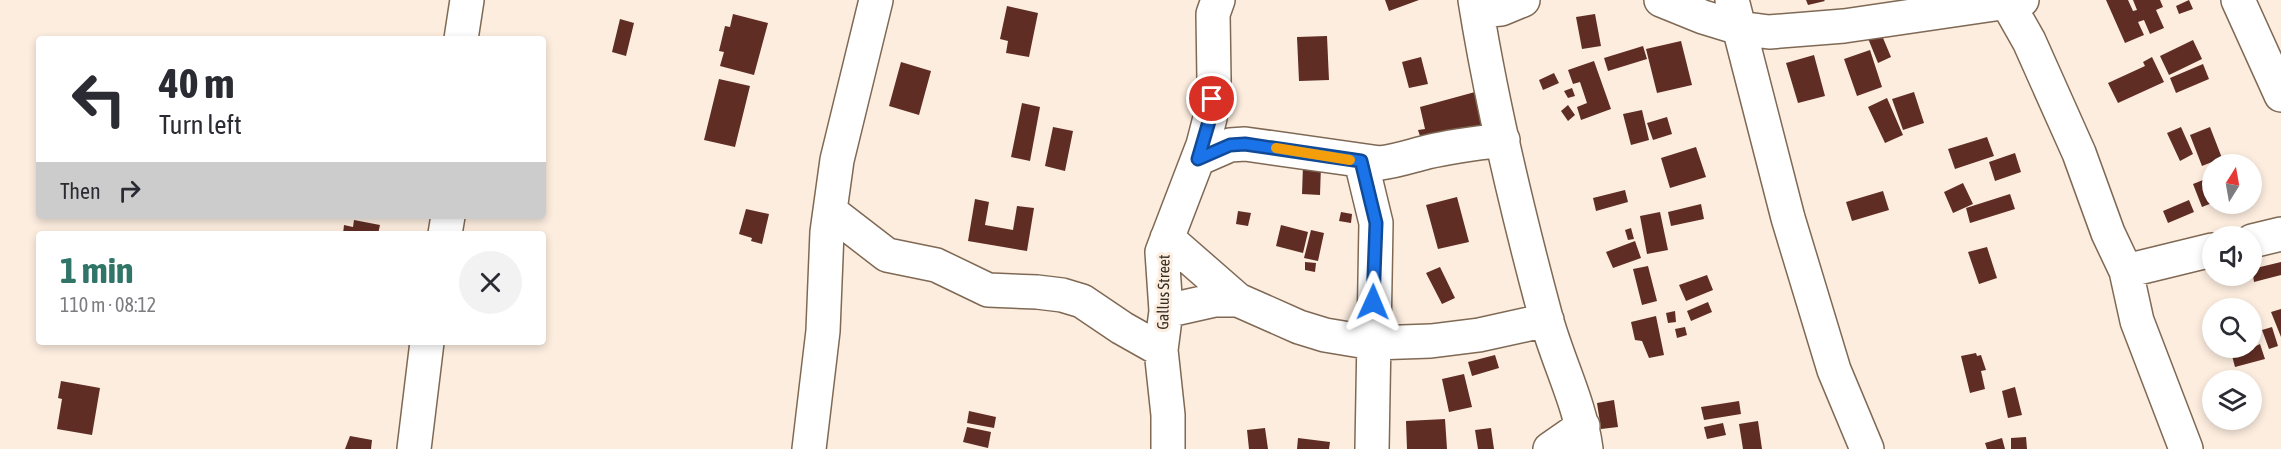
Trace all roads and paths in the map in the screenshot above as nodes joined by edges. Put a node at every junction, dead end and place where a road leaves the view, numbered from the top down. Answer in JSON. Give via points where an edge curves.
{"nodes":[{"id":1,"x":467,"y":0,"type":"edge"},
{"id":2,"x":876,"y":0,"type":"edge"},
{"id":3,"x":1218,"y":0,"type":"edge"},
{"id":4,"x":1523,"y":0,"type":"edge"},
{"id":5,"x":1661,"y":0,"type":"edge"},
{"id":6,"x":2238,"y":0,"type":"edge"},
{"id":7,"x":2015,"y":2,"type":"edge"},
{"id":8,"x":1476,"y":6,"type":"edge"},
{"id":9,"x":1736,"y":14,"type":"edge"},
{"id":10,"x":461,"y":36,"type":"edge"},
{"id":11,"x":2281,"y":95,"type":"edge"},
{"id":12,"x":1503,"y":140,"type":"junction"},
{"id":13,"x":1198,"y":159,"type":"junction"},
{"id":14,"x":1361,"y":161,"type":"junction"},
{"id":15,"x":830,"y":212,"type":"junction"},
{"id":16,"x":2281,"y":234,"type":"edge"},
{"id":17,"x":1167,"y":238,"type":"junction"},
{"id":18,"x":2262,"y":239,"type":"edge"},
{"id":19,"x":2202,"y":252,"type":"edge"},
{"id":20,"x":2126,"y":271,"type":"junction"},
{"id":21,"x":1238,"y":300,"type":"junction"},
{"id":22,"x":1166,"y":311,"type":"junction"},
{"id":23,"x":1547,"y":320,"type":"junction"},
{"id":24,"x":1372,"y":343,"type":"junction"},
{"id":25,"x":427,"y":345,"type":"edge"},
{"id":26,"x":1161,"y":350,"type":"junction"},
{"id":27,"x":1585,"y":438,"type":"edge"},
{"id":28,"x":414,"y":449,"type":"edge"},
{"id":29,"x":809,"y":449,"type":"edge"},
{"id":30,"x":1168,"y":449,"type":"edge"},
{"id":31,"x":1372,"y":449,"type":"edge"},
{"id":32,"x":1550,"y":449,"type":"edge"},
{"id":33,"x":1867,"y":449,"type":"edge"},
{"id":34,"x":2186,"y":449,"type":"edge"}],
"edges":[{"from":1,"to":10,"type":"street"},
{"from":2,"to":15,"type":"street","via":[[837,160]]},
{"from":3,"to":13,"type":"street","name":"Gallus Street","via":[[1213,14],[1210,118]]},
{"from":4,"to":8,"type":"street","via":[[1501,9]]},
{"from":5,"to":9,"type":"street","via":[[1703,17]]},
{"from":6,"to":11,"type":"street"},
{"from":7,"to":9,"type":"street","via":[[1844,26],[1769,32]]},
{"from":7,"to":20,"type":"street"},
{"from":8,"to":12,"type":"street"},
{"from":9,"to":33,"type":"street","via":[[1788,218],[1830,359]]},
{"from":12,"to":14,"type":"street","via":[[1470,143],[1400,161]]},
{"from":12,"to":23,"type":"street"},
{"from":13,"to":14,"type":"street","via":[[1230,145],[1245,144]]},
{"from":13,"to":17,"type":"street","name":"Gallus Street"},
{"from":14,"to":24,"type":"street","via":[[1376,223]]},
{"from":15,"to":26,"type":"street","via":[[887,255],[936,265],[988,290],[1037,292],[1082,301]]},
{"from":15,"to":29,"type":"street","via":[[823,331]]},
{"from":16,"to":18,"type":"street"},
{"from":17,"to":21,"type":"street"},
{"from":17,"to":22,"type":"street","name":"Gallus Street","via":[[1162,252]]},
{"from":19,"to":20,"type":"street"},
{"from":20,"to":34,"type":"street","via":[[2137,321]]},
{"from":21,"to":22,"type":"street","via":[[1215,300]]},
{"from":21,"to":24,"type":"street","via":[[1299,327]]},
{"from":22,"to":26,"type":"street","name":"Gallus Street"},
{"from":23,"to":24,"type":"street","via":[[1479,335]]},
{"from":23,"to":27,"type":"street"},
{"from":24,"to":31,"type":"street"},
{"from":25,"to":28,"type":"street"},
{"from":26,"to":30,"type":"street","name":"Gallus Street"},
{"from":27,"to":32,"type":"street"}]}
